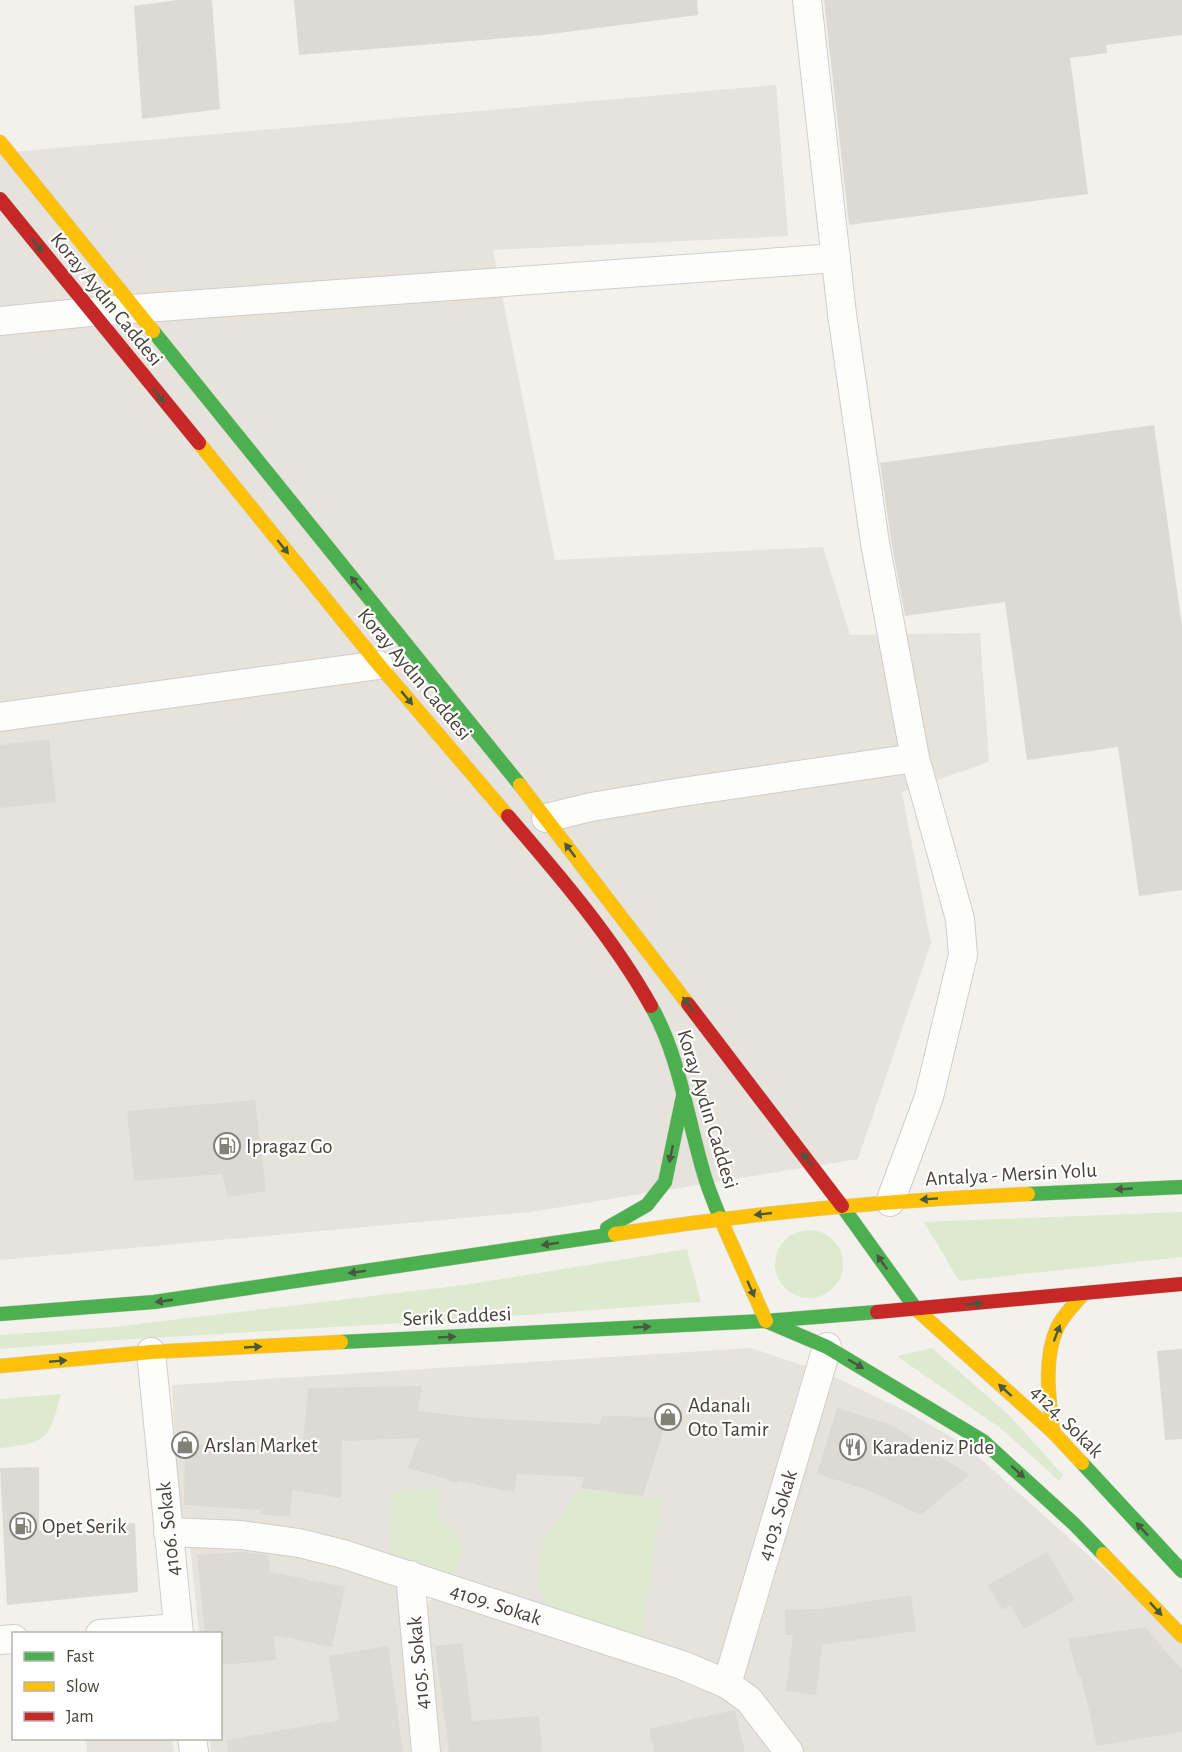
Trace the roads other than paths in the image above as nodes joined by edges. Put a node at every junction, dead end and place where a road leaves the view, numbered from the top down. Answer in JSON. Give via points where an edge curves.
{"nodes":[{"id":1,"x":807,"y":0,"type":"edge"},
{"id":2,"x":0,"y":141,"type":"edge"},
{"id":3,"x":0,"y":199,"type":"edge"},
{"id":4,"x":836,"y":258,"type":"junction"},
{"id":5,"x":136,"y":309,"type":"junction"},
{"id":6,"x":90,"y":312,"type":"junction"},
{"id":7,"x":0,"y":321,"type":"edge"},
{"id":8,"x":379,"y":665,"type":"junction"},
{"id":9,"x":0,"y":717,"type":"edge"},
{"id":10,"x":915,"y":758,"type":"junction"},
{"id":11,"x":546,"y":818,"type":"junction"},
{"id":12,"x":683,"y":1096,"type":"junction"},
{"id":13,"x":1182,"y":1187,"type":"edge"},
{"id":14,"x":890,"y":1202,"type":"junction"},
{"id":15,"x":842,"y":1206,"type":"junction"},
{"id":16,"x":720,"y":1218,"type":"junction"},
{"id":17,"x":589,"y":1238,"type":"junction"},
{"id":18,"x":1182,"y":1284,"type":"edge"},
{"id":19,"x":1083,"y":1294,"type":"junction"},
{"id":20,"x":916,"y":1309,"type":"junction"},
{"id":21,"x":0,"y":1314,"type":"edge"},
{"id":22,"x":766,"y":1320,"type":"junction"},
{"id":23,"x":827,"y":1347,"type":"junction"},
{"id":24,"x":151,"y":1352,"type":"junction"},
{"id":25,"x":0,"y":1366,"type":"edge"},
{"id":26,"x":1053,"y":1432,"type":"junction"},
{"id":27,"x":168,"y":1532,"type":"junction"},
{"id":28,"x":1182,"y":1572,"type":"edge"},
{"id":29,"x":410,"y":1575,"type":"junction"},
{"id":30,"x":178,"y":1631,"type":"edge"},
{"id":31,"x":152,"y":1632,"type":"edge"},
{"id":32,"x":1182,"y":1636,"type":"edge"},
{"id":33,"x":727,"y":1684,"type":"junction"},
{"id":34,"x":426,"y":1752,"type":"edge"},
{"id":35,"x":789,"y":1752,"type":"edge"}],
"edges":[{"from":1,"to":4,"type":"street"},
{"from":2,"to":5,"type":"main road","name":"4124. Sokak"},
{"from":3,"to":6,"type":"main road","name":"Koray Aydın Caddesi","one_way":true},
{"from":4,"to":5,"type":"street"},
{"from":4,"to":10,"type":"street","via":[[875,543]]},
{"from":5,"to":6,"type":"street"},
{"from":11,"to":5,"type":"main road","name":"4124. Sokak","one_way":true},
{"from":6,"to":7,"type":"street"},
{"from":6,"to":8,"type":"main road","name":"Koray Aydın Caddesi","one_way":true},
{"from":8,"to":9,"type":"street"},
{"from":8,"to":12,"type":"main road","name":"Koray Aydın Caddesi","one_way":true,"via":[[563,880],[621,959],[660,1022]]},
{"from":10,"to":11,"type":"street","via":[[591,807]]},
{"from":10,"to":14,"type":"street","via":[[960,920],[963,955],[929,1097]]},
{"from":15,"to":11,"type":"main road","name":"4124. Sokak","one_way":true},
{"from":12,"to":16,"type":"main road","name":"Koray Aydın Caddesi"},
{"from":12,"to":17,"type":"main road","one_way":true,"via":[[665,1182],[646,1205]]},
{"from":13,"to":14,"type":"main road","name":"Antalya - Mersin Yolu","one_way":true},
{"from":14,"to":15,"type":"main road","name":"Antalya - Mersin Yolu"},
{"from":15,"to":16,"type":"main road","one_way":true},
{"from":20,"to":15,"type":"main road","name":"4124. Sokak","one_way":true},
{"from":16,"to":17,"type":"main road"},
{"from":16,"to":22,"type":"main road","name":"Koray Aydın Caddesi","one_way":true},
{"from":17,"to":21,"type":"main road","one_way":true,"via":[[154,1302]]},
{"from":18,"to":19,"type":"main road"},
{"from":20,"to":19,"type":"main road","one_way":true},
{"from":26,"to":19,"type":"main road","one_way":true,"via":[[1048,1395],[1052,1348],[1057,1329]]},
{"from":20,"to":22,"type":"main road","name":"Serik Caddesi"},
{"from":26,"to":20,"type":"main road","name":"4124. Sokak","one_way":true},
{"from":22,"to":23,"type":"main road"},
{"from":24,"to":22,"type":"main road","name":"Serik Caddesi","one_way":true},
{"from":23,"to":32,"type":"main road","one_way":true,"via":[[983,1441],[1074,1524]]},
{"from":23,"to":33,"type":"street","name":"4103. Sokak"},
{"from":25,"to":24,"type":"main road","name":"Serik Caddesi","one_way":true},
{"from":24,"to":27,"type":"street","name":"4106. Sokak"},
{"from":28,"to":26,"type":"main road","name":"4124. Sokak","one_way":true},
{"from":27,"to":29,"type":"street","name":"4109. Sokak","via":[[241,1535],[299,1543]]},
{"from":27,"to":30,"type":"street","name":"4106. Sokak"},
{"from":29,"to":33,"type":"street","name":"4109. Sokak","via":[[682,1665]]},
{"from":29,"to":34,"type":"street","name":"4105. Sokak"},
{"from":30,"to":31,"type":"street"},
{"from":33,"to":35,"type":"street","name":"4109. Sokak","via":[[749,1701]]}]}
